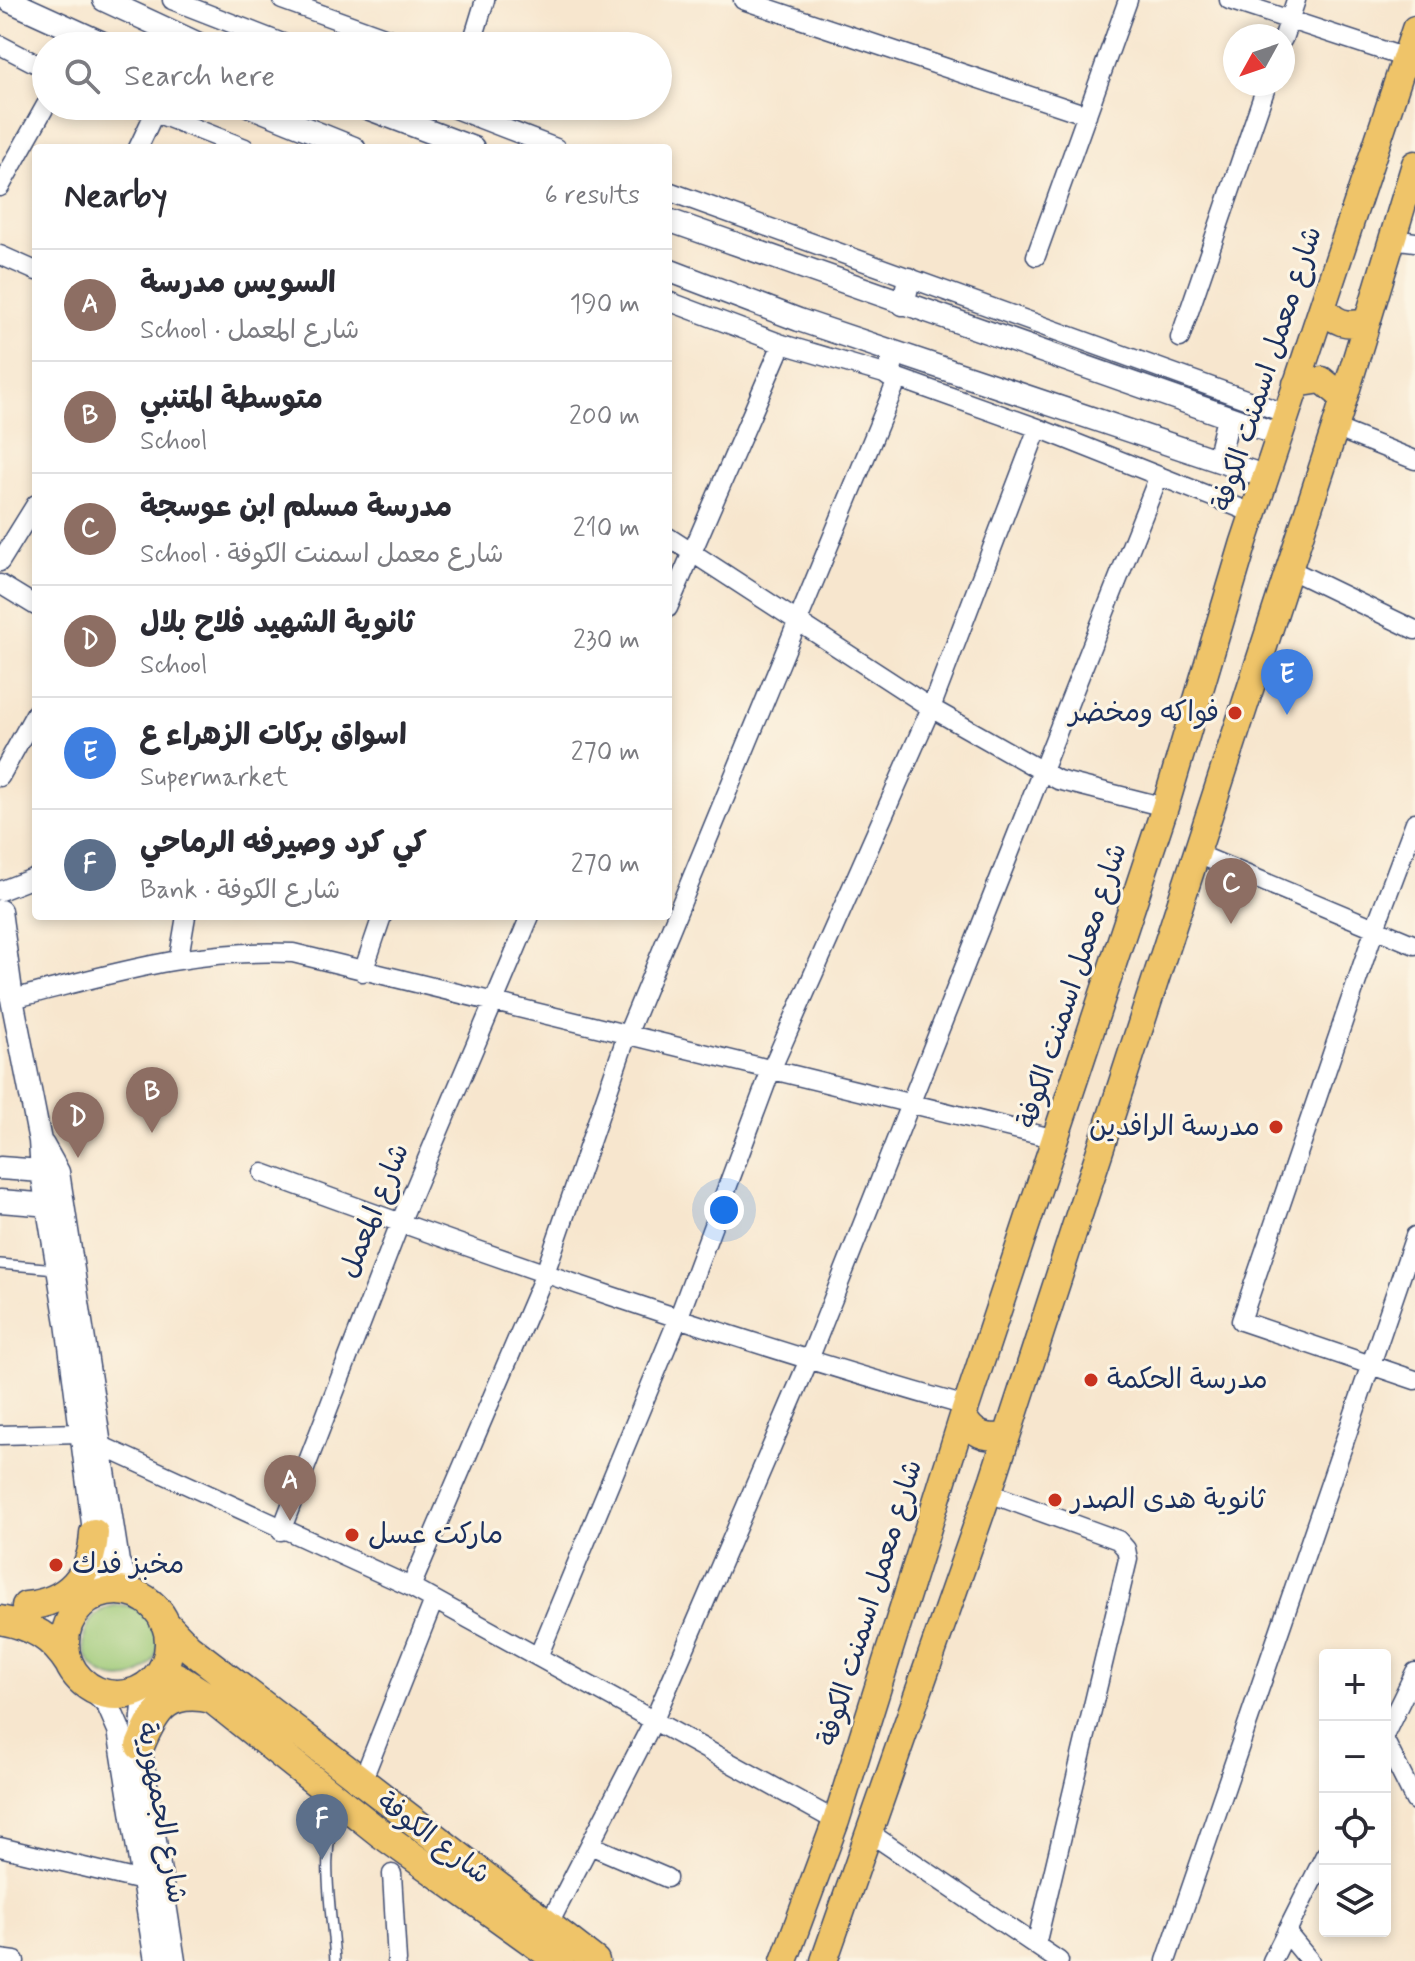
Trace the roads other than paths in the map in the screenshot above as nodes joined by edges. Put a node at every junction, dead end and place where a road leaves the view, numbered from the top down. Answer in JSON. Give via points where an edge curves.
{"nodes":[{"id":1,"x":8,"y":0,"type":"edge"},
{"id":2,"x":104,"y":0,"type":"edge"},
{"id":3,"x":172,"y":0,"type":"edge"},
{"id":4,"x":282,"y":0,"type":"edge"},
{"id":5,"x":485,"y":0,"type":"edge"},
{"id":6,"x":743,"y":0,"type":"edge"},
{"id":7,"x":1128,"y":0,"type":"edge"},
{"id":8,"x":1229,"y":0,"type":"edge"},
{"id":9,"x":1296,"y":0,"type":"edge"},
{"id":10,"x":1290,"y":20,"type":"junction"},
{"id":11,"x":1289,"y":24,"type":"edge"},
{"id":12,"x":1415,"y":29,"type":"edge"},
{"id":13,"x":78,"y":32,"type":"edge"},
{"id":14,"x":173,"y":32,"type":"edge"},
{"id":15,"x":254,"y":32,"type":"edge"},
{"id":16,"x":370,"y":32,"type":"edge"},
{"id":17,"x":475,"y":32,"type":"edge"},
{"id":18,"x":0,"y":45,"type":"edge"},
{"id":19,"x":1406,"y":58,"type":"junction"},
{"id":20,"x":32,"y":62,"type":"edge"},
{"id":21,"x":1263,"y":96,"type":"edge"},
{"id":22,"x":1087,"y":115,"type":"junction"},
{"id":23,"x":38,"y":120,"type":"edge"},
{"id":24,"x":144,"y":120,"type":"edge"},
{"id":25,"x":173,"y":120,"type":"edge"},
{"id":26,"x":306,"y":120,"type":"edge"},
{"id":27,"x":399,"y":120,"type":"edge"},
{"id":28,"x":483,"y":120,"type":"edge"},
{"id":29,"x":139,"y":144,"type":"edge"},
{"id":30,"x":229,"y":144,"type":"edge"},
{"id":31,"x":347,"y":144,"type":"edge"},
{"id":32,"x":462,"y":144,"type":"edge"},
{"id":33,"x":546,"y":144,"type":"edge"},
{"id":34,"x":1415,"y":164,"type":"edge"},
{"id":35,"x":0,"y":187,"type":"edge"},
{"id":36,"x":672,"y":192,"type":"edge"},
{"id":37,"x":672,"y":221,"type":"edge"},
{"id":38,"x":1404,"y":241,"type":"edge"},
{"id":39,"x":0,"y":255,"type":"edge"},
{"id":40,"x":1036,"y":256,"type":"dead end"},
{"id":41,"x":32,"y":269,"type":"edge"},
{"id":42,"x":672,"y":271,"type":"edge"},
{"id":43,"x":909,"y":279,"type":"junction"},
{"id":44,"x":672,"y":303,"type":"edge"},
{"id":45,"x":903,"y":304,"type":"junction"},
{"id":46,"x":1323,"y":306,"type":"junction"},
{"id":47,"x":1367,"y":322,"type":"junction"},
{"id":48,"x":1180,"y":338,"type":"dead end"},
{"id":49,"x":782,"y":344,"type":"junction"},
{"id":50,"x":894,"y":352,"type":"junction"},
{"id":51,"x":894,"y":377,"type":"junction"},
{"id":52,"x":1296,"y":384,"type":"junction"},
{"id":53,"x":1344,"y":398,"type":"junction"},
{"id":54,"x":1228,"y":418,"type":"junction"},
{"id":55,"x":1283,"y":425,"type":"junction"},
{"id":56,"x":1038,"y":428,"type":"junction"},
{"id":57,"x":1335,"y":428,"type":"junction"},
{"id":58,"x":1218,"y":460,"type":"junction"},
{"id":59,"x":1415,"y":460,"type":"edge"},
{"id":60,"x":1267,"y":477,"type":"junction"},
{"id":61,"x":1158,"y":478,"type":"junction"},
{"id":62,"x":32,"y":510,"type":"edge"},
{"id":63,"x":1255,"y":514,"type":"junction"},
{"id":64,"x":672,"y":539,"type":"edge"},
{"id":65,"x":693,"y":552,"type":"junction"},
{"id":66,"x":0,"y":562,"type":"edge"},
{"id":67,"x":1287,"y":568,"type":"junction"},
{"id":68,"x":0,"y":584,"type":"edge"},
{"id":69,"x":672,"y":599,"type":"edge"},
{"id":70,"x":32,"y":604,"type":"edge"},
{"id":71,"x":796,"y":619,"type":"junction"},
{"id":72,"x":1415,"y":630,"type":"edge"},
{"id":73,"x":931,"y":708,"type":"junction"},
{"id":74,"x":32,"y":719,"type":"edge"},
{"id":75,"x":1044,"y":771,"type":"junction"},
{"id":76,"x":0,"y":777,"type":"edge"},
{"id":77,"x":1165,"y":807,"type":"junction"},
{"id":78,"x":1415,"y":822,"type":"edge"},
{"id":79,"x":1195,"y":853,"type":"junction"},
{"id":80,"x":32,"y":879,"type":"edge"},
{"id":81,"x":0,"y":891,"type":"edge"},
{"id":82,"x":0,"y":911,"type":"edge"},
{"id":83,"x":185,"y":920,"type":"edge"},
{"id":84,"x":381,"y":920,"type":"edge"},
{"id":85,"x":528,"y":920,"type":"edge"},
{"id":86,"x":1375,"y":928,"type":"junction"},
{"id":87,"x":1415,"y":945,"type":"edge"},
{"id":88,"x":179,"y":957,"type":"junction"},
{"id":89,"x":363,"y":972,"type":"junction"},
{"id":90,"x":12,"y":999,"type":"junction"},
{"id":91,"x":492,"y":1002,"type":"junction"},
{"id":92,"x":627,"y":1035,"type":"junction"},
{"id":93,"x":771,"y":1070,"type":"junction"},
{"id":94,"x":912,"y":1104,"type":"junction"},
{"id":95,"x":1056,"y":1139,"type":"junction"},
{"id":96,"x":0,"y":1168,"type":"edge"},
{"id":97,"x":50,"y":1172,"type":"junction"},
{"id":98,"x":263,"y":1173,"type":"dead end"},
{"id":99,"x":0,"y":1201,"type":"edge"},
{"id":100,"x":56,"y":1206,"type":"junction"},
{"id":101,"x":400,"y":1223,"type":"junction"},
{"id":102,"x":1415,"y":1236,"type":"edge"},
{"id":103,"x":0,"y":1264,"type":"edge"},
{"id":104,"x":56,"y":1269,"type":"junction"},
{"id":105,"x":544,"y":1276,"type":"junction"},
{"id":106,"x":678,"y":1319,"type":"junction"},
{"id":107,"x":808,"y":1362,"type":"junction"},
{"id":108,"x":1372,"y":1366,"type":"junction"},
{"id":109,"x":1415,"y":1380,"type":"edge"},
{"id":110,"x":965,"y":1411,"type":"junction"},
{"id":111,"x":81,"y":1433,"type":"junction"},
{"id":112,"x":0,"y":1435,"type":"edge"},
{"id":113,"x":1007,"y":1435,"type":"junction"},
{"id":114,"x":102,"y":1446,"type":"junction"},
{"id":115,"x":947,"y":1466,"type":"junction"},
{"id":116,"x":991,"y":1486,"type":"junction"},
{"id":117,"x":281,"y":1531,"type":"junction"},
{"id":118,"x":94,"y":1533,"type":"junction"},
{"id":119,"x":411,"y":1587,"type":"junction"},
{"id":120,"x":140,"y":1596,"type":"junction"},
{"id":121,"x":434,"y":1600,"type":"junction"},
{"id":122,"x":86,"y":1601,"type":"junction"},
{"id":123,"x":13,"y":1604,"type":"edge"},
{"id":124,"x":0,"y":1620,"type":"edge"},
{"id":125,"x":164,"y":1622,"type":"junction"},
{"id":126,"x":538,"y":1657,"type":"junction"},
{"id":127,"x":1415,"y":1672,"type":"edge"},
{"id":128,"x":80,"y":1677,"type":"junction"},
{"id":129,"x":151,"y":1682,"type":"junction"},
{"id":130,"x":213,"y":1700,"type":"junction"},
{"id":131,"x":654,"y":1720,"type":"junction"},
{"id":132,"x":1391,"y":1722,"type":"edge"},
{"id":133,"x":140,"y":1746,"type":"junction"},
{"id":134,"x":1391,"y":1753,"type":"edge"},
{"id":135,"x":351,"y":1792,"type":"junction"},
{"id":136,"x":1415,"y":1801,"type":"edge"},
{"id":137,"x":836,"y":1821,"type":"junction"},
{"id":138,"x":870,"y":1833,"type":"junction"},
{"id":139,"x":590,"y":1845,"type":"junction"},
{"id":140,"x":0,"y":1847,"type":"edge"},
{"id":141,"x":1320,"y":1865,"type":"edge"},
{"id":142,"x":392,"y":1874,"type":"dead end"},
{"id":143,"x":667,"y":1878,"type":"dead end"},
{"id":144,"x":142,"y":1881,"type":"junction"},
{"id":145,"x":548,"y":1926,"type":"junction"},
{"id":146,"x":1286,"y":1932,"type":"junction"},
{"id":147,"x":1036,"y":1945,"type":"junction"},
{"id":148,"x":0,"y":1959,"type":"edge"},
{"id":149,"x":15,"y":1961,"type":"edge"},
{"id":150,"x":156,"y":1961,"type":"edge"},
{"id":151,"x":174,"y":1961,"type":"edge"},
{"id":152,"x":335,"y":1961,"type":"edge"},
{"id":153,"x":397,"y":1961,"type":"edge"},
{"id":154,"x":559,"y":1961,"type":"edge"},
{"id":155,"x":595,"y":1961,"type":"edge"},
{"id":156,"x":784,"y":1961,"type":"edge"},
{"id":157,"x":824,"y":1961,"type":"edge"},
{"id":158,"x":1059,"y":1961,"type":"edge"},
{"id":159,"x":1166,"y":1961,"type":"edge"},
{"id":160,"x":1272,"y":1961,"type":"edge"},
{"id":161,"x":1310,"y":1961,"type":"edge"}],
"edges":[{"from":1,"to":13,"type":"street"},
{"from":2,"to":14,"type":"street"},
{"from":3,"to":15,"type":"street"},
{"from":4,"to":16,"type":"street"},
{"from":5,"to":17,"type":"street"},
{"from":6,"to":22,"type":"street"},
{"from":7,"to":22,"type":"street"},
{"from":8,"to":10,"type":"street"},
{"from":9,"to":10,"type":"street"},
{"from":10,"to":11,"type":"street"},
{"from":10,"to":19,"type":"street"},
{"from":12,"to":19,"type":"main road","name":"شارع معمل اسمنت الكوفة"},
{"from":18,"to":20,"type":"street"},
{"from":19,"to":46,"type":"main road","name":"شارع معمل اسمنت الكوفة"},
{"from":21,"to":48,"type":"street"},
{"from":22,"to":40,"type":"street"},
{"from":23,"to":35,"type":"street"},
{"from":24,"to":29,"type":"street"},
{"from":25,"to":30,"type":"street"},
{"from":26,"to":31,"type":"street"},
{"from":27,"to":32,"type":"street"},
{"from":28,"to":33,"type":"street"},
{"from":34,"to":38,"type":"main road"},
{"from":36,"to":43,"type":"street"},
{"from":37,"to":45,"type":"street"},
{"from":38,"to":47,"type":"main road"},
{"from":39,"to":41,"type":"street"},
{"from":42,"to":50,"type":"street"},
{"from":43,"to":45,"type":"street"},
{"from":43,"to":55,"type":"street"},
{"from":44,"to":49,"type":"street"},
{"from":45,"to":54,"type":"street"},
{"from":46,"to":47,"type":"main road","via":[[1345,324]]},
{"from":46,"to":52,"type":"main road","name":"شارع معمل اسمنت الكوفة"},
{"from":47,"to":53,"type":"main road"},
{"from":49,"to":51,"type":"street"},
{"from":49,"to":65,"type":"street"},
{"from":50,"to":51,"type":"street"},
{"from":50,"to":58,"type":"street"},
{"from":51,"to":56,"type":"street"},
{"from":51,"to":71,"type":"street"},
{"from":52,"to":53,"type":"main road","via":[[1322,380]]},
{"from":52,"to":55,"type":"main road","name":"شارع معمل اسمنت الكوفة"},
{"from":53,"to":57,"type":"main road"},
{"from":54,"to":55,"type":"street"},
{"from":54,"to":58,"type":"street"},
{"from":55,"to":60,"type":"main road","name":"شارع معمل اسمنت الكوفة"},
{"from":56,"to":61,"type":"street"},
{"from":56,"to":73,"type":"street"},
{"from":57,"to":59,"type":"street"},
{"from":57,"to":67,"type":"main road"},
{"from":58,"to":60,"type":"street"},
{"from":60,"to":63,"type":"main road","name":"شارع معمل اسمنت الكوفة"},
{"from":61,"to":63,"type":"street"},
{"from":61,"to":75,"type":"street"},
{"from":62,"to":66,"type":"street"},
{"from":63,"to":77,"type":"main road","name":"شارع معمل اسمنت الكوفة"},
{"from":64,"to":65,"type":"street"},
{"from":65,"to":69,"type":"street"},
{"from":65,"to":71,"type":"street"},
{"from":67,"to":72,"type":"street"},
{"from":67,"to":79,"type":"main road"},
{"from":68,"to":70,"type":"street"},
{"from":71,"to":73,"type":"street"},
{"from":71,"to":92,"type":"street"},
{"from":73,"to":75,"type":"street"},
{"from":73,"to":93,"type":"street"},
{"from":74,"to":76,"type":"street"},
{"from":75,"to":77,"type":"street","via":[[1058,780]]},
{"from":75,"to":94,"type":"street"},
{"from":77,"to":95,"type":"main road","name":"شارع معمل اسمنت الكوفة"},
{"from":78,"to":86,"type":"street"},
{"from":79,"to":86,"type":"street"},
{"from":79,"to":113,"type":"main road"},
{"from":80,"to":81,"type":"street"},
{"from":82,"to":90,"type":"street"},
{"from":83,"to":88,"type":"street"},
{"from":84,"to":89,"type":"street"},
{"from":85,"to":91,"type":"street","name":"شارع المعمل"},
{"from":86,"to":87,"type":"street"},
{"from":86,"to":108,"type":"street","via":[[1241,1321]]},
{"from":88,"to":89,"type":"street","via":[[293,953]]},
{"from":88,"to":90,"type":"street"},
{"from":89,"to":91,"type":"street"},
{"from":90,"to":97,"type":"street"},
{"from":91,"to":92,"type":"street"},
{"from":91,"to":101,"type":"street","name":"شارع المعمل"},
{"from":92,"to":93,"type":"street"},
{"from":92,"to":105,"type":"street"},
{"from":93,"to":94,"type":"street"},
{"from":93,"to":106,"type":"street"},
{"from":94,"to":95,"type":"street"},
{"from":94,"to":107,"type":"street"},
{"from":95,"to":110,"type":"main road","name":"شارع معمل اسمنت الكوفة"},
{"from":96,"to":97,"type":"street"},
{"from":97,"to":100,"type":"street"},
{"from":98,"to":101,"type":"street"},
{"from":99,"to":100,"type":"street"},
{"from":100,"to":104,"type":"street"},
{"from":100,"to":114,"type":"street"},
{"from":101,"to":105,"type":"street"},
{"from":101,"to":117,"type":"street","name":"شارع المعمل"},
{"from":102,"to":108,"type":"street"},
{"from":103,"to":104,"type":"lane"},
{"from":104,"to":111,"type":"street"},
{"from":105,"to":106,"type":"street"},
{"from":105,"to":119,"type":"street"},
{"from":106,"to":107,"type":"street"},
{"from":106,"to":126,"type":"street"},
{"from":107,"to":110,"type":"street"},
{"from":107,"to":131,"type":"street"},
{"from":108,"to":109,"type":"street"},
{"from":108,"to":159,"type":"street"},
{"from":110,"to":113,"type":"main road","via":[[978,1434]]},
{"from":110,"to":115,"type":"main road","name":"شارع معمل اسمنت الكوفة"},
{"from":111,"to":112,"type":"street"},
{"from":111,"to":118,"type":"street"},
{"from":113,"to":116,"type":"main road"},
{"from":114,"to":117,"type":"street"},
{"from":114,"to":120,"type":"street","via":[[118,1562]]},
{"from":115,"to":116,"type":"main road","via":[[970,1462]]},
{"from":115,"to":137,"type":"main road","name":"شارع معمل اسمنت الكوفة"},
{"from":116,"to":138,"type":"main road"},
{"from":116,"to":147,"type":"street","via":[[1118,1540],[1128,1559]]},
{"from":117,"to":119,"type":"street"},
{"from":118,"to":122,"type":"street","via":[[98,1583]]},
{"from":118,"to":123,"type":"highway","via":[[82,1578],[59,1597]]},
{"from":119,"to":121,"type":"street"},
{"from":120,"to":122,"type":"highway","via":[[114,1591]]},
{"from":120,"to":125,"type":"highway"},
{"from":121,"to":126,"type":"street"},
{"from":121,"to":135,"type":"street"},
{"from":122,"to":123,"type":"highway","via":[[63,1608]]},
{"from":122,"to":128,"type":"highway","via":[[67,1629],[66,1650]]},
{"from":124,"to":128,"type":"highway","via":[[48,1636]]},
{"from":125,"to":129,"type":"highway","via":[[168,1650]]},
{"from":125,"to":135,"type":"highway","name":"شارع الكوفة"},
{"from":126,"to":131,"type":"street"},
{"from":127,"to":132,"type":"street"},
{"from":128,"to":129,"type":"highway","via":[[116,1695]]},
{"from":128,"to":144,"type":"street","name":"شارع الجمهورية","via":[[108,1705],[119,1730]]},
{"from":129,"to":130,"type":"highway","name":"شارع الكوفة","via":[[175,1676]]},
{"from":129,"to":133,"type":"street","name":"شارع الجمهورية"},
{"from":130,"to":133,"type":"highway","via":[[191,1694],[178,1697],[155,1715]]},
{"from":130,"to":135,"type":"highway","name":"شارع الكوفة"},
{"from":131,"to":137,"type":"street"},
{"from":131,"to":139,"type":"street"},
{"from":133,"to":151,"type":"street","name":"شارع الجمهورية"},
{"from":134,"to":136,"type":"street"},
{"from":135,"to":145,"type":"highway","name":"شارع الكوفة"},
{"from":135,"to":152,"type":"lane","via":[[332,1820],[328,1854]]},
{"from":135,"to":154,"type":"highway","name":"شارع الكوفة"},
{"from":137,"to":156,"type":"main road","name":"شارع معمل اسمنت الكوفة"},
{"from":138,"to":147,"type":"street"},
{"from":138,"to":157,"type":"main road"},
{"from":139,"to":143,"type":"street"},
{"from":139,"to":145,"type":"street"},
{"from":140,"to":144,"type":"street"},
{"from":141,"to":146,"type":"street"},
{"from":142,"to":153,"type":"street"},
{"from":144,"to":150,"type":"street","name":"شارع الجمهورية"},
{"from":145,"to":155,"type":"highway","name":"شارع الكوفة"},
{"from":146,"to":160,"type":"street"},
{"from":146,"to":161,"type":"street"},
{"from":147,"to":158,"type":"street"},
{"from":148,"to":149,"type":"street"}]}
